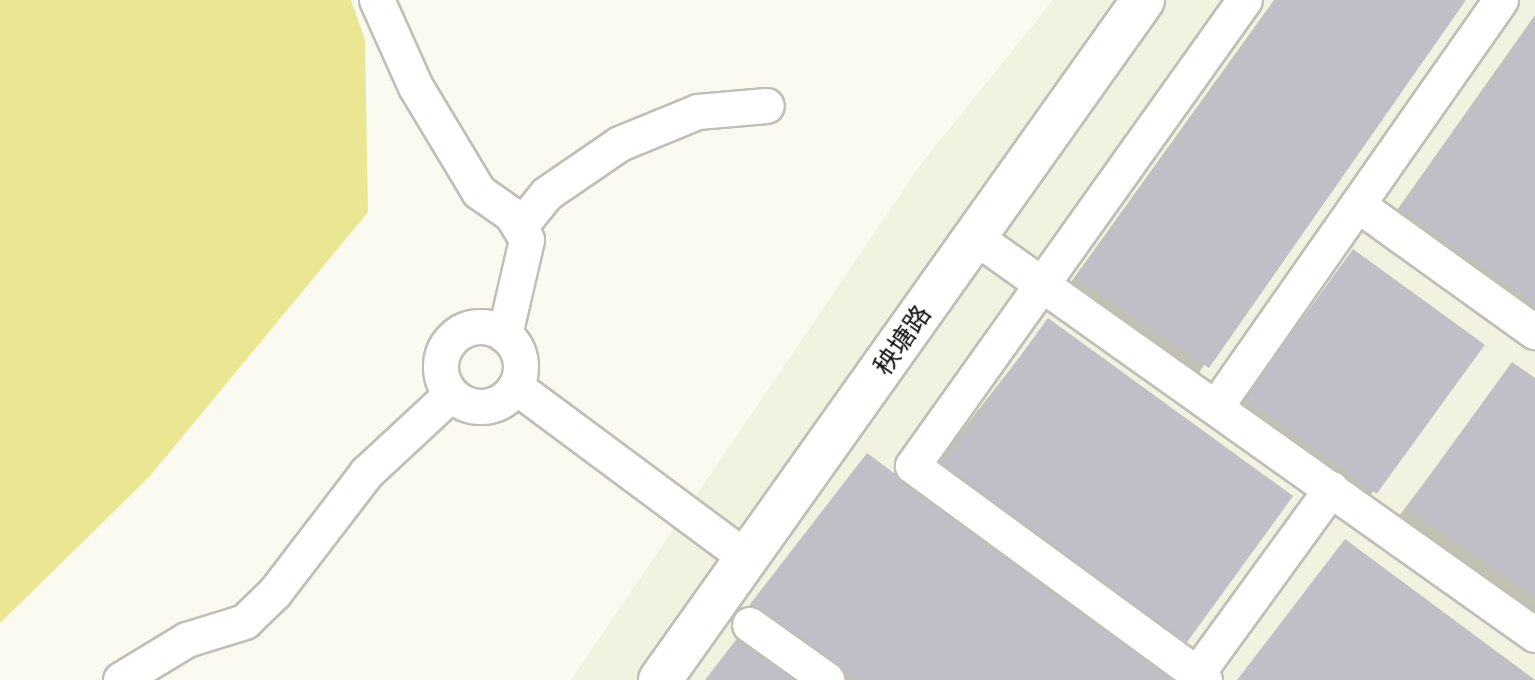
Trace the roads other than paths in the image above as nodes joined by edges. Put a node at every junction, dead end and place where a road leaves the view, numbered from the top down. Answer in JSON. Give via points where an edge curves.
{"nodes":[{"id":1,"x":377,"y":0,"type":"edge"},
{"id":2,"x":1143,"y":0,"type":"edge"},
{"id":3,"x":1245,"y":0,"type":"edge"},
{"id":4,"x":1501,"y":0,"type":"edge"},
{"id":5,"x":767,"y":106,"type":"dead end"},
{"id":6,"x":1358,"y":205,"type":"junction"},
{"id":7,"x":521,"y":226,"type":"junction"},
{"id":8,"x":975,"y":237,"type":"junction"},
{"id":9,"x":1043,"y":284,"type":"junction"},
{"id":10,"x":1535,"y":332,"type":"edge"},
{"id":11,"x":505,"y":335,"type":"junction"},
{"id":12,"x":516,"y":387,"type":"junction"},
{"id":13,"x":451,"y":395,"type":"junction"},
{"id":14,"x":1217,"y":406,"type":"junction"},
{"id":15,"x":1332,"y":489,"type":"junction"},
{"id":16,"x":746,"y":558,"type":"junction"},
{"id":17,"x":750,"y":625,"type":"dead end"},
{"id":18,"x":1535,"y":635,"type":"edge"},
{"id":19,"x":1198,"y":678,"type":"edge"},
{"id":20,"x":121,"y":680,"type":"edge"},
{"id":21,"x":660,"y":680,"type":"edge"},
{"id":22,"x":827,"y":680,"type":"edge"}],
"edges":[{"from":1,"to":7,"type":"lane","via":[[416,87],[479,192]]},
{"from":2,"to":8,"type":"main road","name":"秧塘路"},
{"from":3,"to":9,"type":"lane"},
{"from":4,"to":6,"type":"lane"},
{"from":5,"to":7,"type":"lane","via":[[698,112],[620,144],[547,194]]},
{"from":6,"to":10,"type":"lane"},
{"from":6,"to":14,"type":"lane"},
{"from":7,"to":11,"type":"lane","via":[[528,251]]},
{"from":8,"to":9,"type":"lane"},
{"from":8,"to":16,"type":"main road","name":"秧塘路"},
{"from":9,"to":14,"type":"lane"},
{"from":9,"to":19,"type":"lane","via":[[913,466]]},
{"from":11,"to":12,"type":"lane","via":[[520,356]]},
{"from":11,"to":13,"type":"lane","via":[[480,327],[455,336],[446,346],[440,371]]},
{"from":12,"to":13,"type":"lane","via":[[488,407],[474,408]]},
{"from":12,"to":16,"type":"lane"},
{"from":13,"to":20,"type":"lane","via":[[367,473],[275,593],[245,622],[187,640]]},
{"from":14,"to":15,"type":"lane"},
{"from":15,"to":18,"type":"lane"},
{"from":15,"to":19,"type":"lane"},
{"from":16,"to":21,"type":"main road","name":"秧塘路"},
{"from":17,"to":22,"type":"lane"}]}
